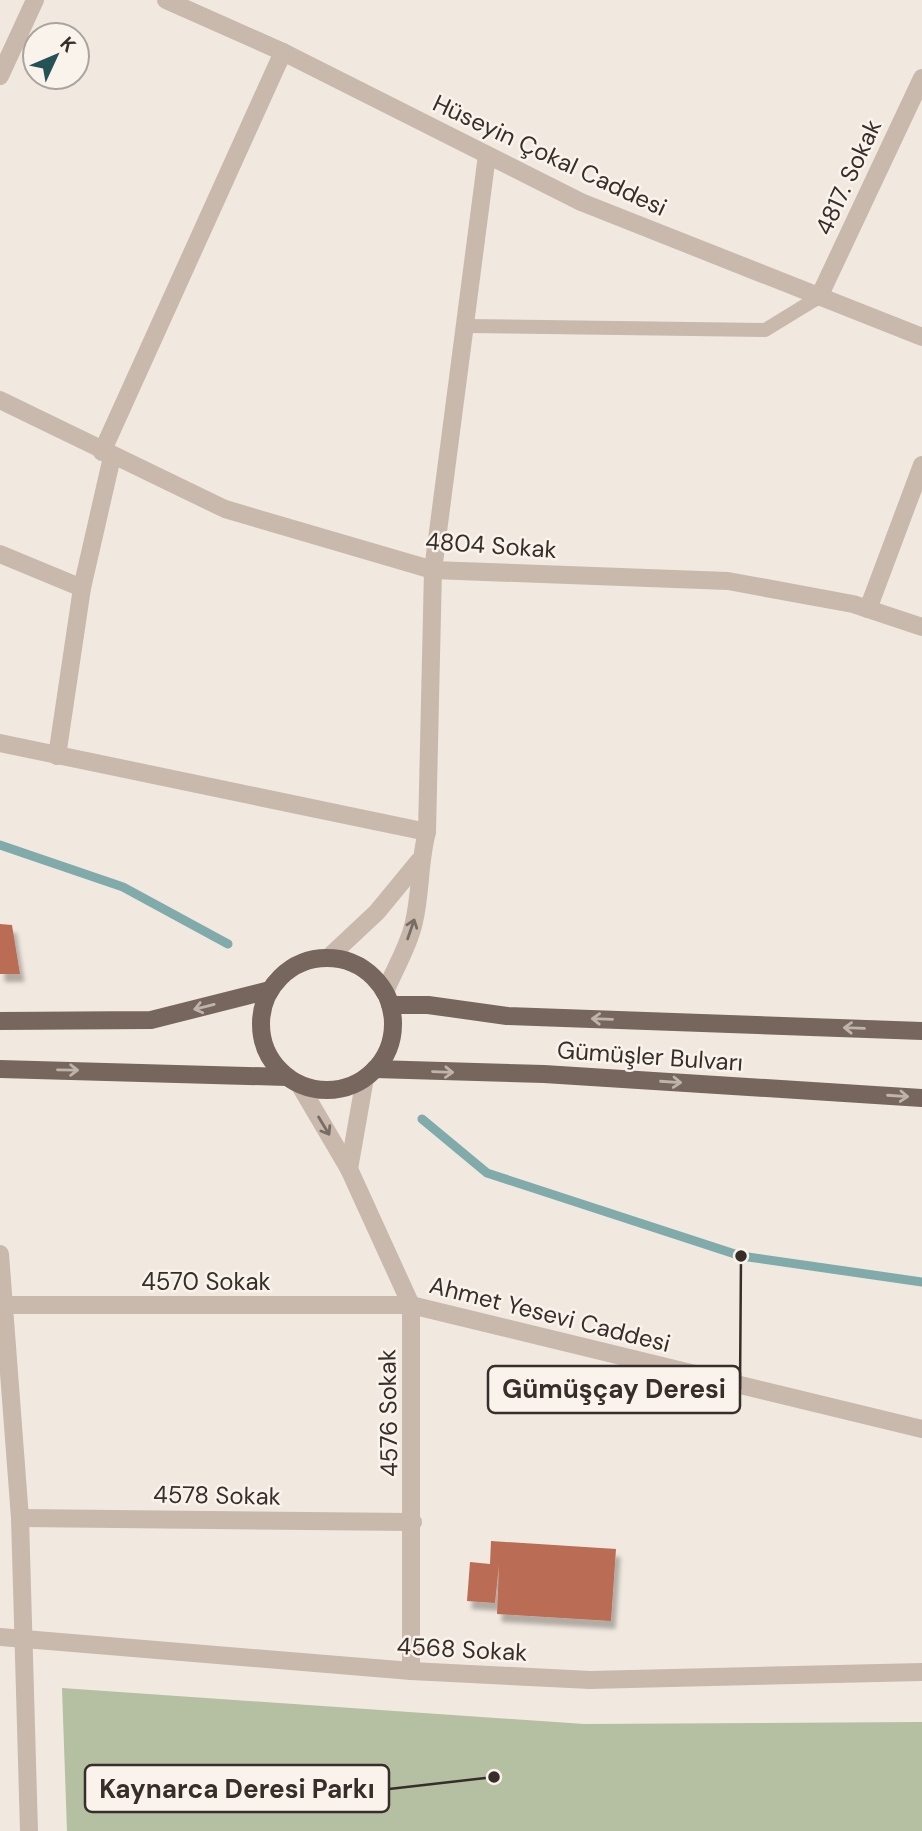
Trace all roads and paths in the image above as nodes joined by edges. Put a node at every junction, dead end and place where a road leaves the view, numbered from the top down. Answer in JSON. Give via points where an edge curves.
{"nodes":[{"id":1,"x":36,"y":0,"type":"edge"},
{"id":2,"x":166,"y":0,"type":"edge"},
{"id":3,"x":283,"y":52,"type":"junction"},
{"id":4,"x":0,"y":76,"type":"edge"},
{"id":5,"x":922,"y":78,"type":"edge"},
{"id":6,"x":487,"y":155,"type":"junction"},
{"id":7,"x":819,"y":297,"type":"junction"},
{"id":8,"x":465,"y":326,"type":"junction"},
{"id":9,"x":922,"y":337,"type":"edge"},
{"id":10,"x":0,"y":400,"type":"edge"},
{"id":11,"x":107,"y":454,"type":"junction"},
{"id":12,"x":922,"y":465,"type":"edge"},
{"id":13,"x":0,"y":554,"type":"edge"},
{"id":14,"x":433,"y":570,"type":"junction"},
{"id":15,"x":82,"y":588,"type":"junction"},
{"id":16,"x":868,"y":609,"type":"junction"},
{"id":17,"x":922,"y":626,"type":"edge"},
{"id":18,"x":0,"y":743,"type":"edge"},
{"id":19,"x":57,"y":756,"type":"junction"},
{"id":20,"x":427,"y":832,"type":"junction"},
{"id":21,"x":419,"y":861,"type":"junction"},
{"id":22,"x":328,"y":958,"type":"junction"},
{"id":23,"x":270,"y":990,"type":"junction"},
{"id":24,"x":387,"y":999,"type":"junction"},
{"id":25,"x":0,"y":1021,"type":"edge"},
{"id":26,"x":922,"y":1031,"type":"edge"},
{"id":27,"x":0,"y":1069,"type":"edge"},
{"id":28,"x":370,"y":1074,"type":"junction"},
{"id":29,"x":293,"y":1080,"type":"junction"},
{"id":30,"x":922,"y":1098,"type":"edge"},
{"id":31,"x":349,"y":1169,"type":"junction"},
{"id":32,"x":0,"y":1254,"type":"edge"},
{"id":33,"x":1,"y":1305,"type":"edge"},
{"id":34,"x":411,"y":1305,"type":"junction"},
{"id":35,"x":922,"y":1429,"type":"edge"},
{"id":36,"x":20,"y":1518,"type":"junction"},
{"id":37,"x":413,"y":1522,"type":"junction"},
{"id":38,"x":0,"y":1637,"type":"edge"},
{"id":39,"x":24,"y":1640,"type":"junction"},
{"id":40,"x":411,"y":1671,"type":"junction"},
{"id":41,"x":922,"y":1672,"type":"edge"},
{"id":42,"x":29,"y":1831,"type":"edge"}],
"edges":[{"from":1,"to":4,"type":"street"},
{"from":2,"to":3,"type":"street","name":"Hüseyin Çokal Caddesi"},
{"from":3,"to":6,"type":"street","name":"Hüseyin Çokal Caddesi"},
{"from":3,"to":11,"type":"street"},
{"from":5,"to":7,"type":"street","name":"4817. Sokak"},
{"from":6,"to":7,"type":"street","name":"Hüseyin Çokal Caddesi","via":[[582,202]]},
{"from":6,"to":8,"type":"street"},
{"from":7,"to":8,"type":"lane","via":[[765,330]]},
{"from":7,"to":9,"type":"street","name":"Hüseyin Çokal Caddesi"},
{"from":8,"to":14,"type":"street"},
{"from":10,"to":11,"type":"street","name":"4804 Sokak"},
{"from":11,"to":14,"type":"street","name":"4804 Sokak","via":[[225,509]]},
{"from":11,"to":15,"type":"street"},
{"from":12,"to":16,"type":"street"},
{"from":13,"to":15,"type":"street"},
{"from":14,"to":16,"type":"street","name":"4804 Sokak","via":[[728,581]]},
{"from":14,"to":20,"type":"street"},
{"from":15,"to":19,"type":"street"},
{"from":16,"to":17,"type":"street","name":"4804 Sokak"},
{"from":18,"to":19,"type":"street"},
{"from":19,"to":20,"type":"street"},
{"from":20,"to":21,"type":"street"},
{"from":21,"to":22,"type":"street","via":[[377,912]]},
{"from":24,"to":21,"type":"street","one_way":true,"via":[[414,926]]},
{"from":22,"to":23,"type":"main road","via":[[295,966]]},
{"from":22,"to":24,"type":"main road","via":[[367,971]]},
{"from":23,"to":25,"type":"main road","one_way":true,"via":[[151,1020]]},
{"from":23,"to":29,"type":"main road","via":[[261,1030],[269,1056]]},
{"from":26,"to":24,"type":"main road","name":"Gümüşler Bulvarı","one_way":true,"via":[[507,1016]]},
{"from":24,"to":28,"type":"main road","via":[[393,1018],[390,1046]]},
{"from":27,"to":29,"type":"main road","one_way":true},
{"from":28,"to":29,"type":"main road","via":[[353,1085],[326,1090]]},
{"from":28,"to":30,"type":"main road","name":"Gümüşler Bulvarı","one_way":true,"via":[[544,1074]]},
{"from":28,"to":31,"type":"street"},
{"from":29,"to":31,"type":"street","name":"4576 Sokak","one_way":true},
{"from":31,"to":34,"type":"street","name":"4576 Sokak"},
{"from":32,"to":33,"type":"street"},
{"from":33,"to":34,"type":"street","name":"4570 Sokak"},
{"from":33,"to":36,"type":"street"},
{"from":34,"to":35,"type":"street","name":"Ahmet Yesevi Caddesi"},
{"from":34,"to":37,"type":"street","name":"4576 Sokak"},
{"from":36,"to":37,"type":"street","name":"4578 Sokak"},
{"from":36,"to":39,"type":"street"},
{"from":37,"to":40,"type":"street","name":"4576 Sokak"},
{"from":38,"to":39,"type":"street","name":"4568 Sokak"},
{"from":39,"to":40,"type":"street","name":"4568 Sokak"},
{"from":39,"to":42,"type":"street"},
{"from":40,"to":41,"type":"street","name":"4568 Sokak","via":[[590,1681]]}]}
